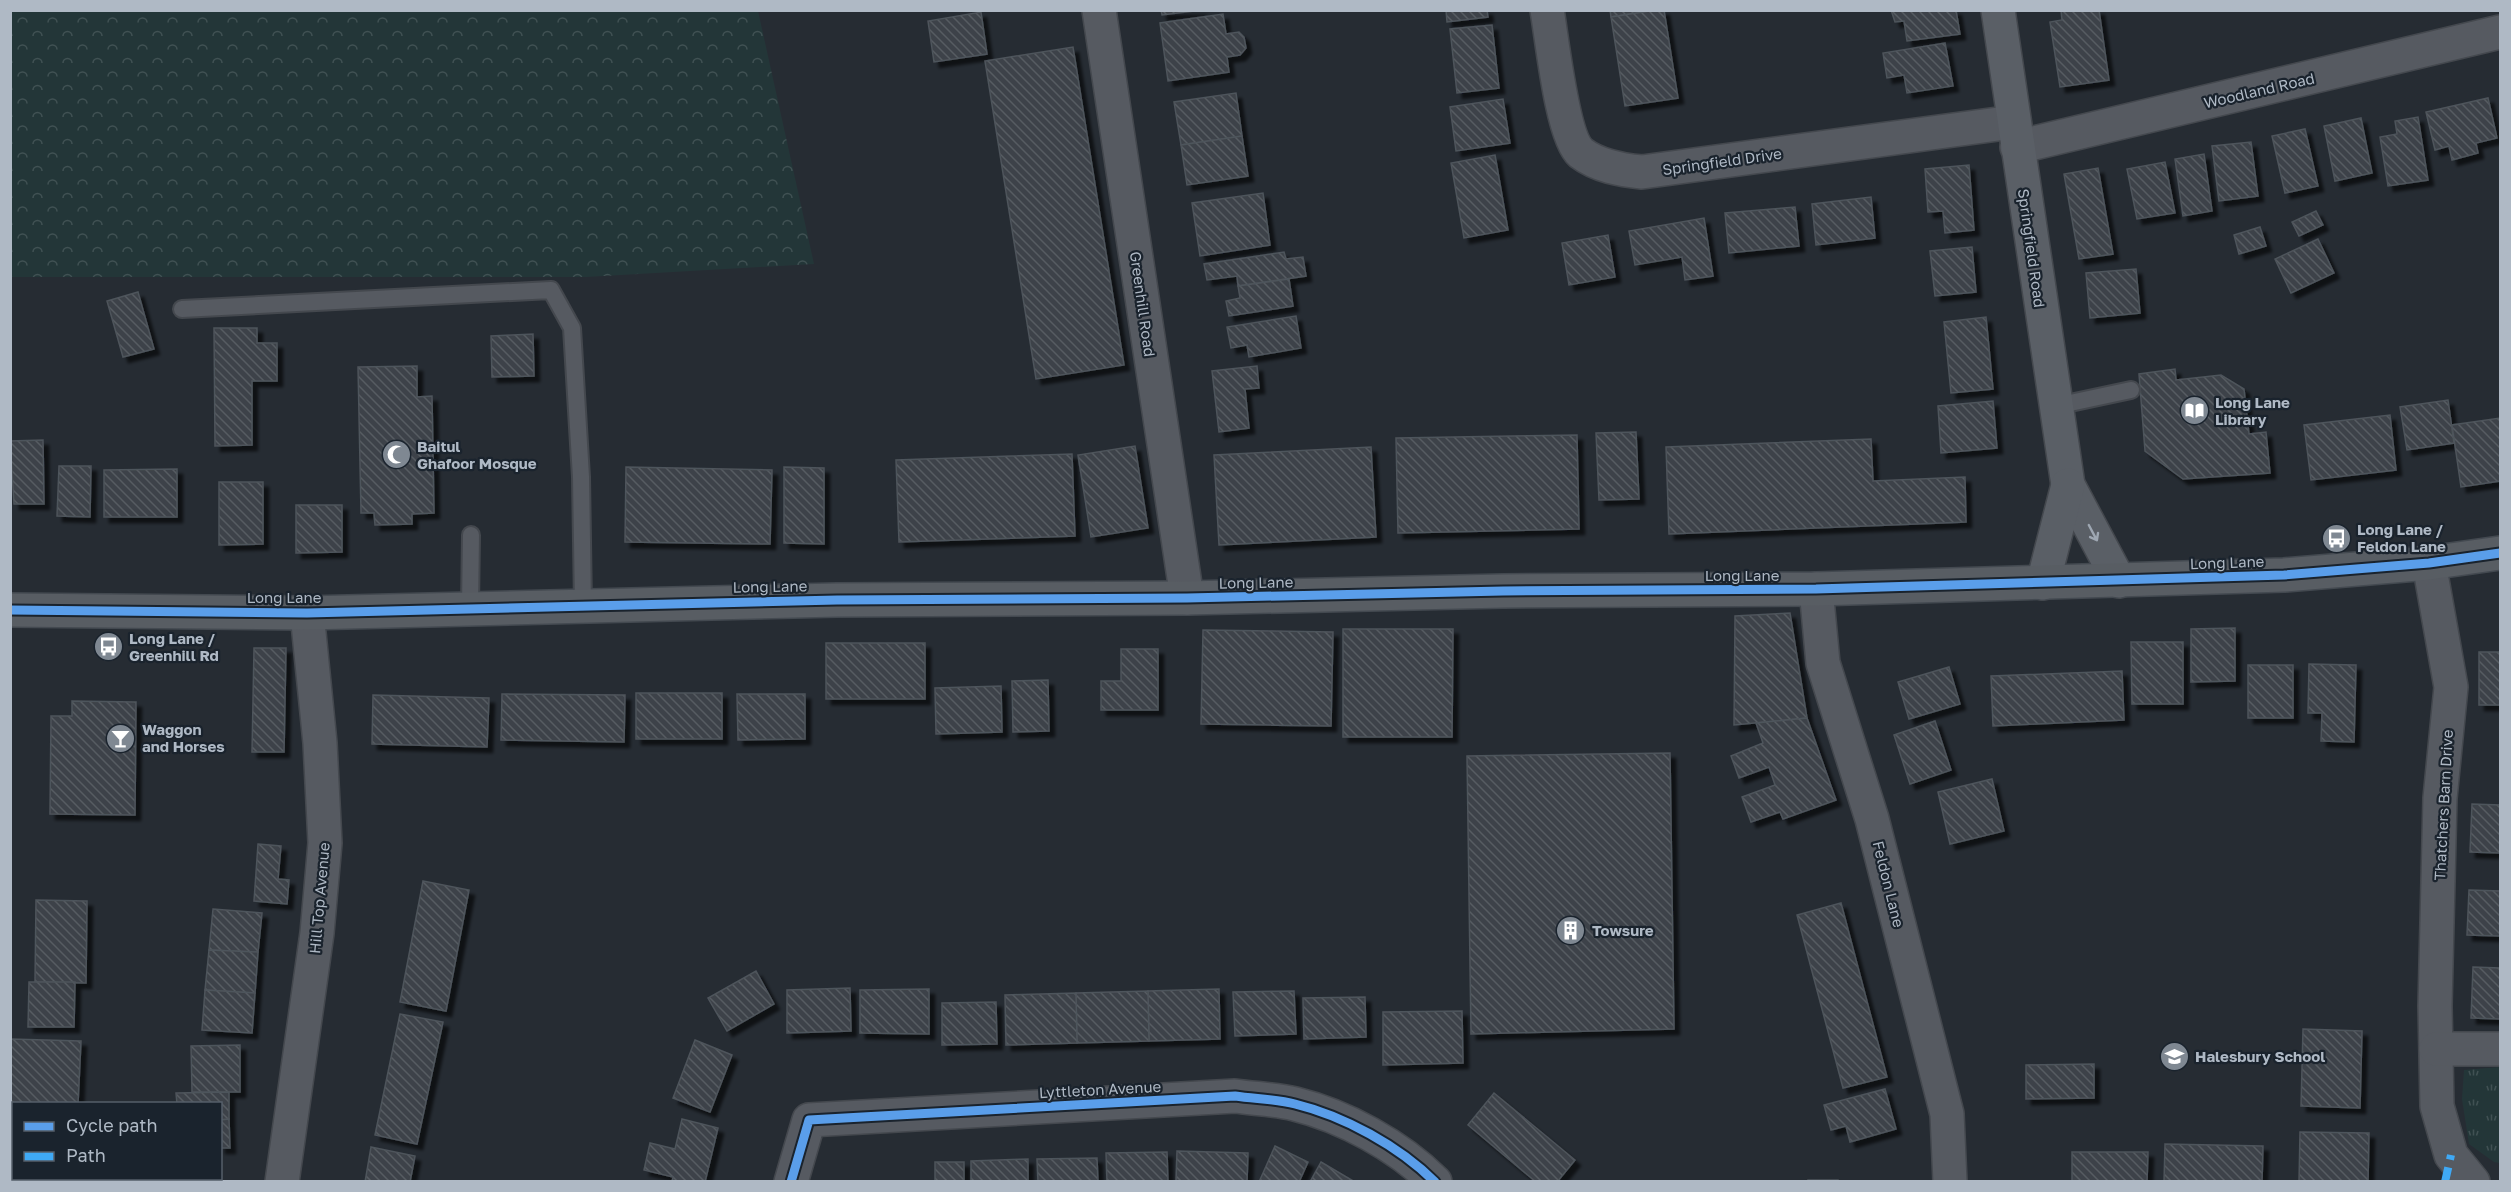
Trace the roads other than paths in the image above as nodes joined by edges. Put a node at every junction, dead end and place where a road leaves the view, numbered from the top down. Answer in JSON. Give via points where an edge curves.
{"nodes":[{"id":1,"x":1100,"y":10,"type":"edge"},
{"id":2,"x":1547,"y":10,"type":"edge"},
{"id":3,"x":1998,"y":10,"type":"edge"},
{"id":4,"x":2500,"y":32,"type":"edge"},
{"id":5,"x":2015,"y":134,"type":"junction"},
{"id":6,"x":182,"y":309,"type":"dead end"},
{"id":7,"x":2131,"y":390,"type":"dead end"},
{"id":8,"x":2056,"y":406,"type":"junction"},
{"id":9,"x":2068,"y":486,"type":"junction"},
{"id":10,"x":471,"y":535,"type":"dead end"},
{"id":11,"x":2500,"y":553,"type":"edge"},
{"id":12,"x":2429,"y":563,"type":"junction"},
{"id":13,"x":2119,"y":581,"type":"junction"},
{"id":14,"x":2043,"y":583,"type":"junction"},
{"id":15,"x":1816,"y":589,"type":"junction"},
{"id":16,"x":1187,"y":598,"type":"junction"},
{"id":17,"x":583,"y":605,"type":"junction"},
{"id":18,"x":470,"y":607,"type":"junction"},
{"id":19,"x":10,"y":610,"type":"edge"},
{"id":20,"x":307,"y":613,"type":"junction"},
{"id":21,"x":2436,"y":1049,"type":"junction"},
{"id":22,"x":2500,"y":1049,"type":"edge"},
{"id":23,"x":2448,"y":1168,"type":"edge"},
{"id":24,"x":282,"y":1182,"type":"edge"},
{"id":25,"x":791,"y":1182,"type":"edge"},
{"id":26,"x":1435,"y":1182,"type":"edge"},
{"id":27,"x":1950,"y":1182,"type":"edge"},
{"id":28,"x":2473,"y":1182,"type":"edge"}],
"edges":[{"from":1,"to":16,"type":"street","name":"Greenhill Road"},
{"from":2,"to":5,"type":"street","name":"Springfield Drive","via":[[1566,122],[1580,152],[1612,168],[1642,172]]},
{"from":3,"to":5,"type":"street","name":"Springfield Road"},
{"from":4,"to":5,"type":"street","name":"Woodland Road"},
{"from":5,"to":8,"type":"street","name":"Springfield Road"},
{"from":6,"to":17,"type":"lane","via":[[551,290],[572,328],[581,477]]},
{"from":7,"to":8,"type":"lane"},
{"from":8,"to":9,"type":"street","name":"Springfield Road"},
{"from":9,"to":13,"type":"street","name":"Springfield Road","one_way":true},
{"from":9,"to":14,"type":"street","name":"Springfield Road"},
{"from":10,"to":18,"type":"lane"},
{"from":11,"to":12,"type":"main road","name":"Long Lane"},
{"from":12,"to":13,"type":"main road","name":"Long Lane","via":[[2284,575]]},
{"from":12,"to":21,"type":"street","name":"Thatchers Barn Drive","via":[[2451,687],[2440,798]]},
{"from":13,"to":14,"type":"main road","name":"Long Lane"},
{"from":14,"to":15,"type":"main road","name":"Long Lane"},
{"from":15,"to":16,"type":"main road","name":"Long Lane"},
{"from":15,"to":27,"type":"street","name":"Feldon Lane","via":[[1823,663],[1872,819],[1947,1114]]},
{"from":16,"to":17,"type":"main road","name":"Long Lane"},
{"from":17,"to":18,"type":"main road","name":"Long Lane"},
{"from":18,"to":20,"type":"main road","name":"Long Lane"},
{"from":19,"to":20,"type":"main road","name":"Long Lane"},
{"from":20,"to":24,"type":"street","name":"Hill Top Avenue","via":[[325,843],[317,933]]},
{"from":21,"to":22,"type":"street"},
{"from":21,"to":23,"type":"street","name":"Thatchers Barn Drive","via":[[2437,1106]]},
{"from":23,"to":28,"type":"street","name":"Thatchers Barn Drive"},
{"from":25,"to":26,"type":"street","name":"Lyttleton Avenue","via":[[809,1120],[1235,1096],[1295,1104],[1344,1123],[1417,1164]]}]}
